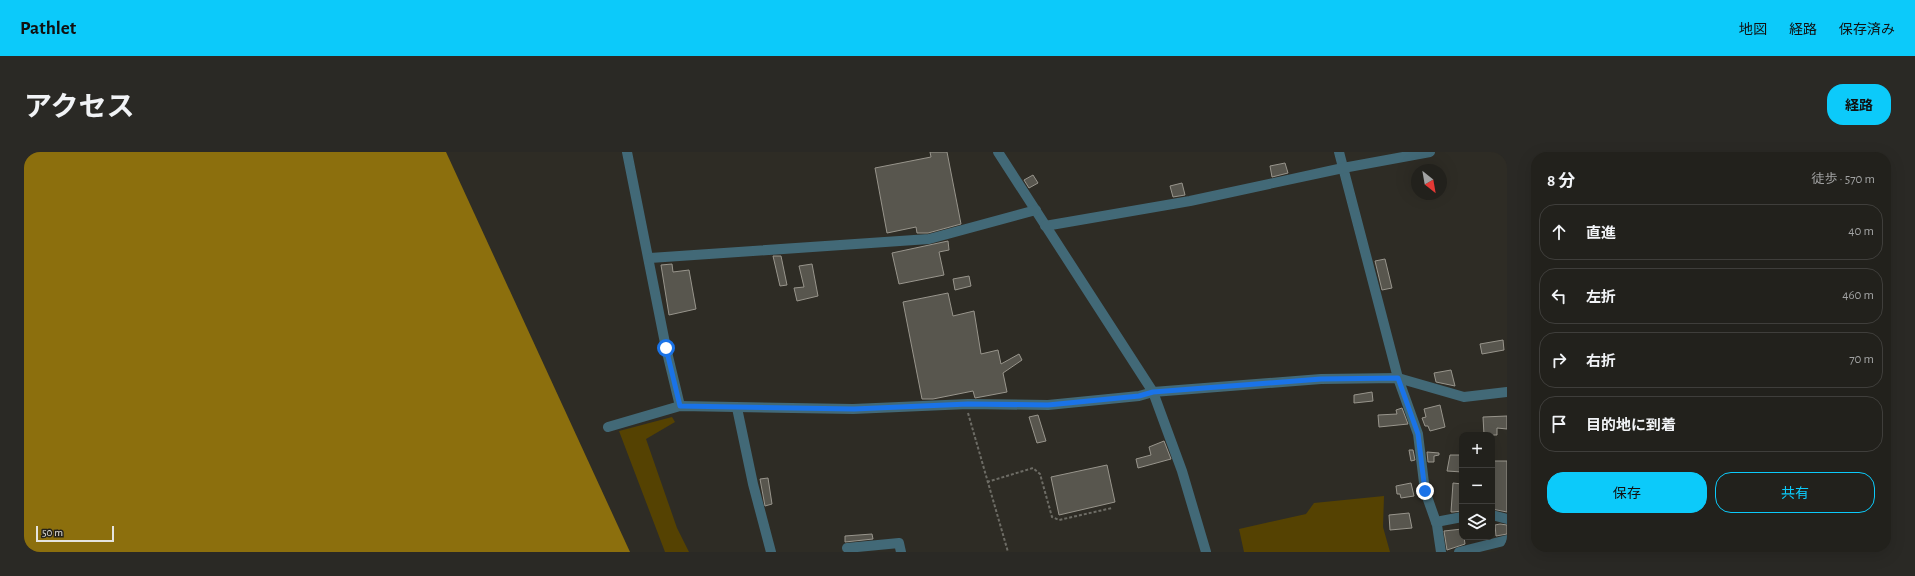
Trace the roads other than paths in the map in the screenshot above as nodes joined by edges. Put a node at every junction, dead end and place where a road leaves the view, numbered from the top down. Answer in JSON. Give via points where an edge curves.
{"nodes":[{"id":1,"x":627,"y":152,"type":"edge"},
{"id":2,"x":998,"y":152,"type":"edge"},
{"id":3,"x":1339,"y":152,"type":"edge"},
{"id":4,"x":1430,"y":152,"type":"edge"},
{"id":5,"x":1343,"y":168,"type":"junction"},
{"id":6,"x":1036,"y":210,"type":"junction"},
{"id":7,"x":1045,"y":226,"type":"junction"},
{"id":8,"x":650,"y":258,"type":"junction"},
{"id":9,"x":1398,"y":378,"type":"junction"},
{"id":10,"x":1153,"y":392,"type":"junction"},
{"id":11,"x":1507,"y":392,"type":"edge"},
{"id":12,"x":680,"y":406,"type":"junction"},
{"id":13,"x":737,"y":408,"type":"junction"},
{"id":14,"x":608,"y":427,"type":"dead end"},
{"id":15,"x":1495,"y":515,"type":"edge"},
{"id":16,"x":1459,"y":518,"type":"edge"},
{"id":17,"x":1507,"y":519,"type":"edge"},
{"id":18,"x":1436,"y":522,"type":"junction"},
{"id":19,"x":1507,"y":540,"type":"edge"},
{"id":20,"x":847,"y":548,"type":"dead end"},
{"id":21,"x":771,"y":552,"type":"edge"},
{"id":22,"x":901,"y":552,"type":"edge"},
{"id":23,"x":1206,"y":552,"type":"edge"},
{"id":24,"x":1441,"y":552,"type":"edge"},
{"id":25,"x":1459,"y":552,"type":"edge"}],
"edges":[{"from":1,"to":8,"type":"street"},
{"from":2,"to":6,"type":"street"},
{"from":3,"to":5,"type":"street"},
{"from":4,"to":5,"type":"street"},
{"from":5,"to":7,"type":"street","via":[[1190,201]]},
{"from":5,"to":9,"type":"street"},
{"from":6,"to":7,"type":"street"},
{"from":6,"to":8,"type":"street","via":[[929,239]]},
{"from":7,"to":10,"type":"street"},
{"from":8,"to":12,"type":"street","via":[[666,348]]},
{"from":9,"to":10,"type":"street","via":[[1321,379]]},
{"from":9,"to":11,"type":"street","via":[[1464,397]]},
{"from":9,"to":18,"type":"street","via":[[1418,434],[1425,491]]},
{"from":10,"to":13,"type":"street","via":[[1139,396],[1048,405],[968,404],[854,409]]},
{"from":10,"to":23,"type":"street","via":[[1182,471]]},
{"from":12,"to":13,"type":"street"},
{"from":12,"to":14,"type":"street"},
{"from":13,"to":21,"type":"street"},
{"from":15,"to":17,"type":"street"},
{"from":16,"to":18,"type":"street"},
{"from":18,"to":24,"type":"street"},
{"from":19,"to":25,"type":"street"},
{"from":20,"to":22,"type":"street","via":[[899,544]]}]}
